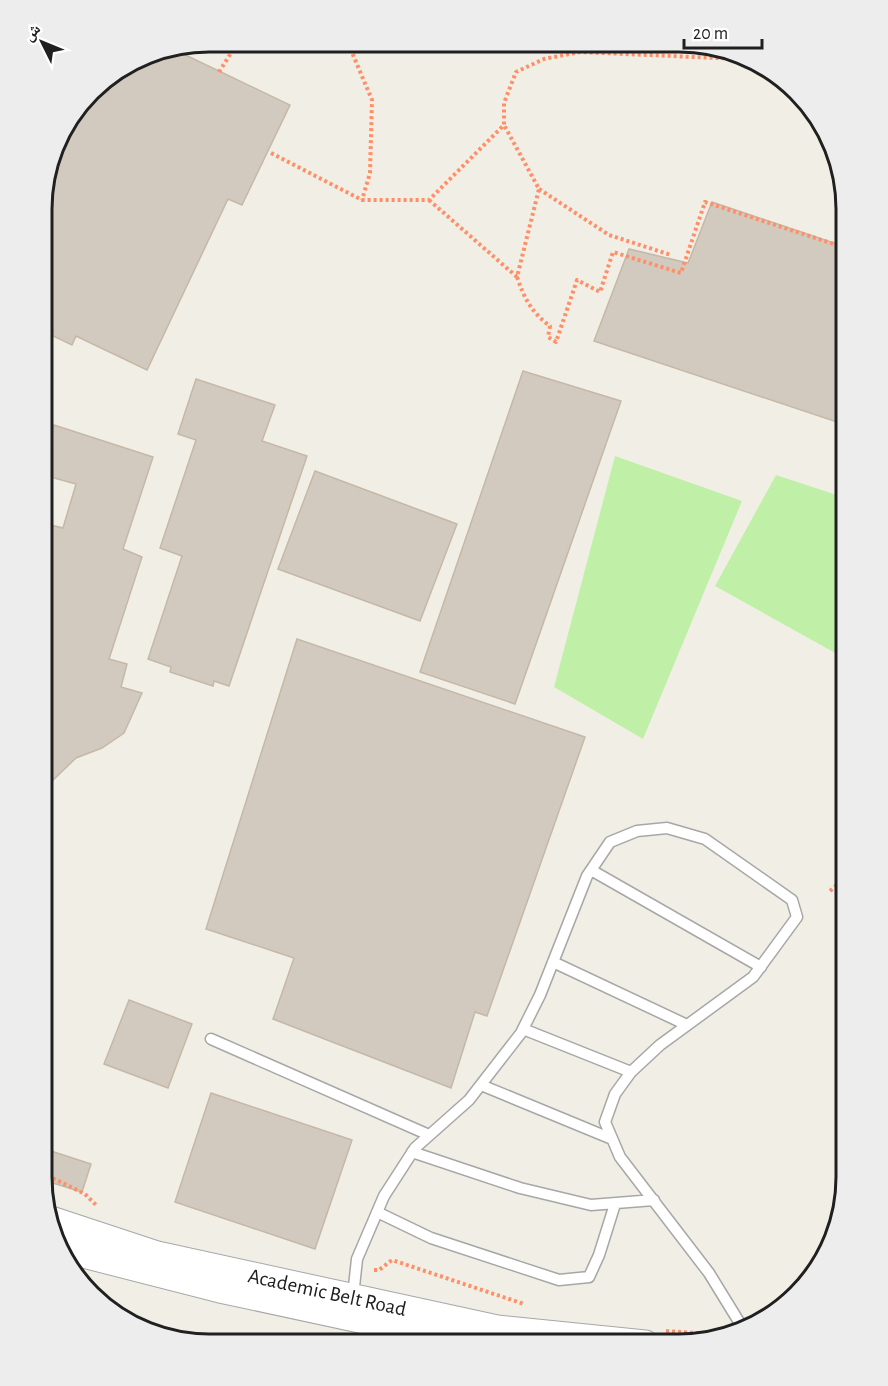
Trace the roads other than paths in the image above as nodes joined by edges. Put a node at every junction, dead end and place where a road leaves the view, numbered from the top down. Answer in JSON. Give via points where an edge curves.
{"nodes":[{"id":1,"x":591,"y":870,"type":"junction"},
{"id":2,"x":553,"y":962,"type":"junction"},
{"id":3,"x":761,"y":967,"type":"junction"},
{"id":4,"x":687,"y":1025,"type":"junction"},
{"id":5,"x":523,"y":1029,"type":"junction"},
{"id":6,"x":211,"y":1039,"type":"dead end"},
{"id":7,"x":631,"y":1072,"type":"junction"},
{"id":8,"x":481,"y":1085,"type":"junction"},
{"id":9,"x":429,"y":1135,"type":"junction"},
{"id":10,"x":612,"y":1140,"type":"junction"},
{"id":11,"x":412,"y":1152,"type":"junction"},
{"id":12,"x":654,"y":1200,"type":"junction"},
{"id":13,"x":615,"y":1204,"type":"junction"},
{"id":14,"x":377,"y":1212,"type":"junction"},
{"id":15,"x":60,"y":1223,"type":"edge"},
{"id":16,"x":71,"y":1251,"type":"edge"},
{"id":17,"x":351,"y":1308,"type":"junction"},
{"id":18,"x":739,"y":1322,"type":"edge"},
{"id":19,"x":440,"y":1334,"type":"edge"},
{"id":20,"x":595,"y":1334,"type":"edge"}],
"edges":[{"from":1,"to":2,"type":"lane"},
{"from":1,"to":3,"type":"lane"},
{"from":1,"to":3,"type":"lane","via":[[610,843],[637,831],[667,828],[705,839],[792,900],[797,917]]},
{"from":2,"to":4,"type":"lane"},
{"from":2,"to":5,"type":"lane"},
{"from":3,"to":4,"type":"lane"},
{"from":4,"to":7,"type":"lane"},
{"from":5,"to":7,"type":"lane"},
{"from":5,"to":8,"type":"lane"},
{"from":6,"to":9,"type":"lane"},
{"from":7,"to":10,"type":"lane","via":[[615,1094],[604,1122]]},
{"from":8,"to":9,"type":"lane"},
{"from":8,"to":10,"type":"lane"},
{"from":9,"to":11,"type":"lane"},
{"from":10,"to":12,"type":"lane","via":[[620,1157]]},
{"from":11,"to":13,"type":"lane","via":[[519,1188],[591,1205]]},
{"from":11,"to":14,"type":"lane"},
{"from":12,"to":13,"type":"lane"},
{"from":12,"to":18,"type":"lane","via":[[709,1273]]},
{"from":13,"to":14,"type":"lane","via":[[589,1277],[560,1280],[431,1238]]},
{"from":14,"to":17,"type":"lane","via":[[357,1259]]},
{"from":15,"to":17,"type":"street","name":"Academic Belt Road","via":[[158,1255]]},
{"from":16,"to":17,"type":"street","name":"Academic Belt Road","via":[[208,1286]]},
{"from":17,"to":19,"type":"street","name":"Academic Belt Road"},
{"from":17,"to":20,"type":"street","name":"Academic Belt Road","via":[[497,1329]]}]}
